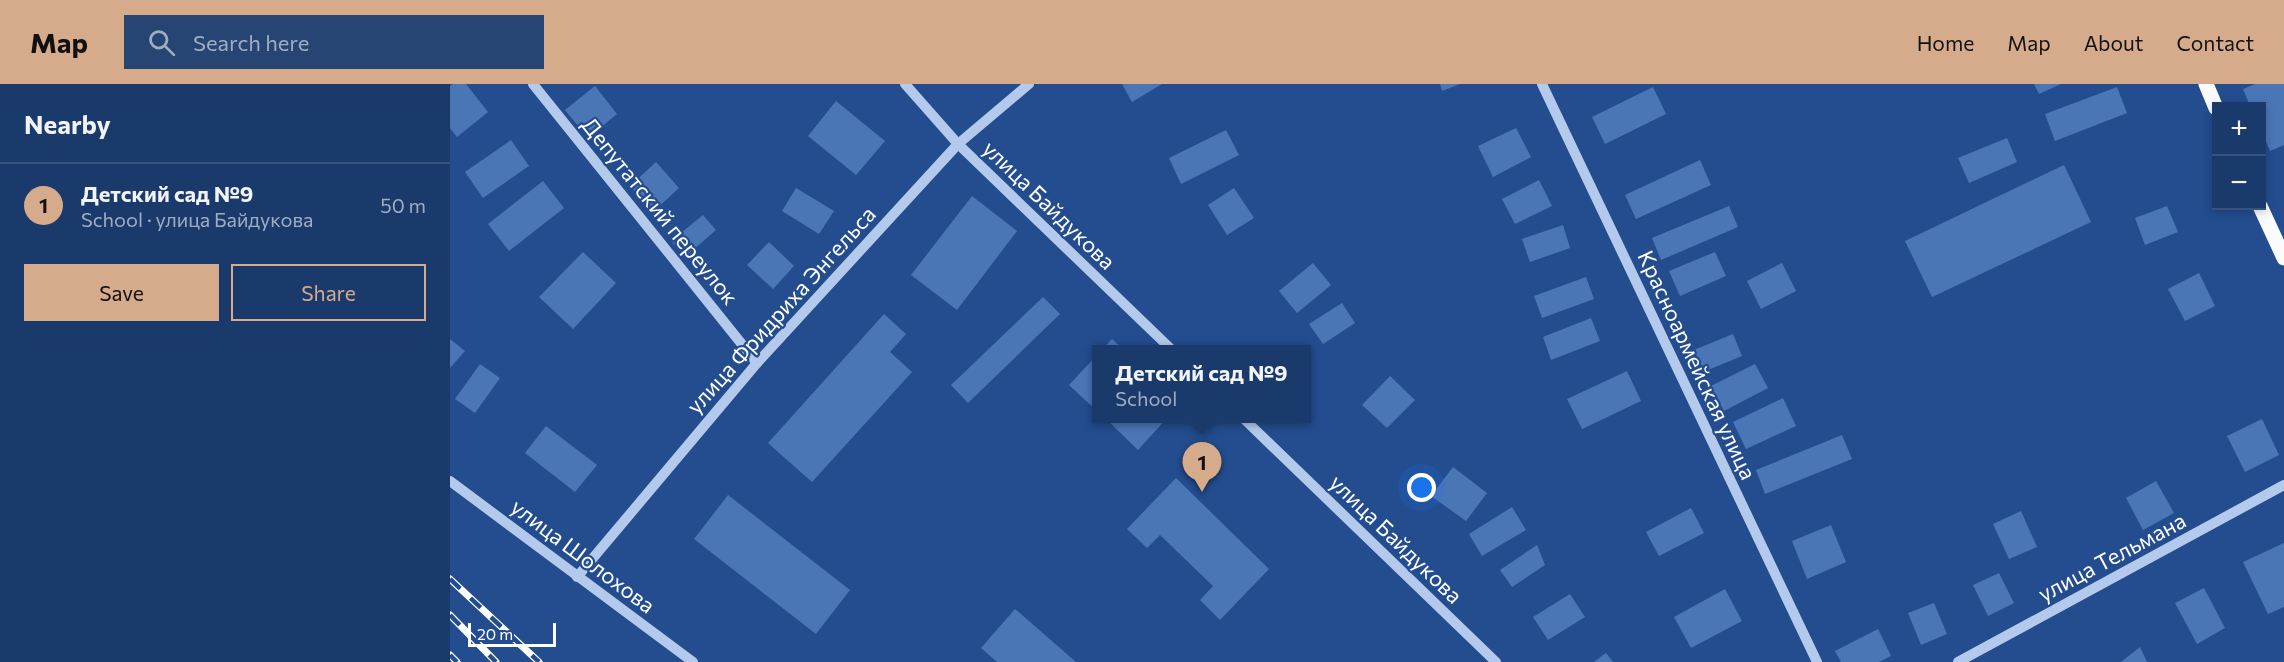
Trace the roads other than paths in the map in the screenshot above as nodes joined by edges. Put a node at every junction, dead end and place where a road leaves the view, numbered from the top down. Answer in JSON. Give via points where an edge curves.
{"nodes":[{"id":1,"x":533,"y":84,"type":"edge"},
{"id":2,"x":905,"y":84,"type":"edge"},
{"id":3,"x":1029,"y":84,"type":"edge"},
{"id":4,"x":1542,"y":84,"type":"edge"},
{"id":5,"x":2206,"y":84,"type":"edge"},
{"id":6,"x":2214,"y":102,"type":"edge"},
{"id":7,"x":958,"y":144,"type":"junction"},
{"id":8,"x":2262,"y":210,"type":"edge"},
{"id":9,"x":2284,"y":258,"type":"edge"},
{"id":10,"x":1167,"y":345,"type":"edge"},
{"id":11,"x":757,"y":363,"type":"junction"},
{"id":12,"x":1248,"y":423,"type":"edge"},
{"id":13,"x":450,"y":481,"type":"edge"},
{"id":14,"x":2284,"y":485,"type":"edge"},
{"id":15,"x":577,"y":577,"type":"junction"},
{"id":16,"x":693,"y":662,"type":"edge"},
{"id":17,"x":1496,"y":662,"type":"edge"},
{"id":18,"x":1816,"y":662,"type":"edge"},
{"id":19,"x":1959,"y":662,"type":"edge"}],
"edges":[{"from":1,"to":11,"type":"street","name":"Депутатский переулок"},
{"from":2,"to":7,"type":"street","name":"улица Байдукова"},
{"from":3,"to":7,"type":"street","name":"улица Фридриха Энгельса"},
{"from":4,"to":18,"type":"street","name":"Красноармейская улица"},
{"from":5,"to":6,"type":"main road"},
{"from":7,"to":10,"type":"street","name":"улица Байдукова"},
{"from":7,"to":11,"type":"street","name":"улица Фридриха Энгельса"},
{"from":8,"to":9,"type":"main road"},
{"from":11,"to":15,"type":"street","name":"улица Фридриха Энгельса"},
{"from":12,"to":17,"type":"street","name":"улица Байдукова"},
{"from":13,"to":15,"type":"street","name":"улица Шолохова"},
{"from":14,"to":19,"type":"street","name":"улица Тельмана"},
{"from":15,"to":16,"type":"street","name":"улица Шолохова"}]}
